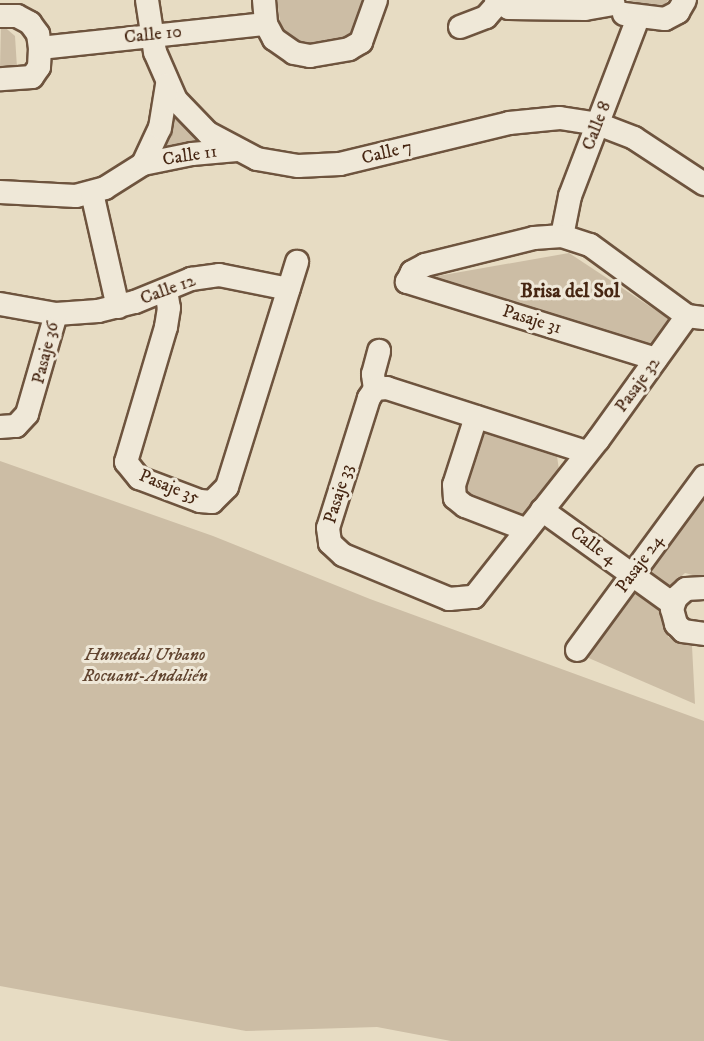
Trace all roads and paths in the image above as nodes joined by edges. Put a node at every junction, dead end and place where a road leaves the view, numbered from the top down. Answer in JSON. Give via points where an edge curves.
{"nodes":[{"id":1,"x":147,"y":0,"type":"edge"},
{"id":2,"x":264,"y":0,"type":"edge"},
{"id":3,"x":376,"y":0,"type":"edge"},
{"id":4,"x":685,"y":0,"type":"edge"},
{"id":5,"x":497,"y":1,"type":"edge"},
{"id":6,"x":613,"y":2,"type":"edge"},
{"id":7,"x":0,"y":16,"type":"edge"},
{"id":8,"x":638,"y":18,"type":"junction"},
{"id":9,"x":266,"y":24,"type":"junction"},
{"id":10,"x":460,"y":27,"type":"dead end"},
{"id":11,"x":152,"y":35,"type":"junction"},
{"id":12,"x":40,"y":48,"type":"junction"},
{"id":13,"x":0,"y":79,"type":"edge"},
{"id":14,"x":167,"y":85,"type":"junction"},
{"id":15,"x":598,"y":124,"type":"junction"},
{"id":16,"x":237,"y":150,"type":"junction"},
{"id":17,"x":143,"y":164,"type":"junction"},
{"id":18,"x":704,"y":184,"type":"edge"},
{"id":19,"x":0,"y":192,"type":"edge"},
{"id":20,"x":92,"y":193,"type":"junction"},
{"id":21,"x":562,"y":236,"type":"junction"},
{"id":22,"x":297,"y":262,"type":"dead end"},
{"id":23,"x":289,"y":289,"type":"junction"},
{"id":24,"x":166,"y":290,"type":"junction"},
{"id":25,"x":0,"y":304,"type":"edge"},
{"id":26,"x":118,"y":307,"type":"junction"},
{"id":27,"x":56,"y":314,"type":"junction"},
{"id":28,"x":696,"y":317,"type":"edge"},
{"id":29,"x":379,"y":351,"type":"dead end"},
{"id":30,"x":656,"y":359,"type":"junction"},
{"id":31,"x":375,"y":389,"type":"junction"},
{"id":32,"x":476,"y":417,"type":"junction"},
{"id":33,"x":0,"y":427,"type":"edge"},
{"id":34,"x":586,"y":452,"type":"junction"},
{"id":35,"x":704,"y":477,"type":"edge"},
{"id":36,"x":542,"y":510,"type":"junction"},
{"id":37,"x":527,"y":530,"type":"junction"},
{"id":38,"x":632,"y":574,"type":"junction"},
{"id":39,"x":704,"y":588,"type":"edge"},
{"id":40,"x":674,"y":604,"type":"junction"},
{"id":41,"x":704,"y":634,"type":"edge"},
{"id":42,"x":577,"y":650,"type":"dead end"}],
"edges":[{"from":1,"to":11,"type":"street","name":"Calle 7"},
{"from":2,"to":9,"type":"street"},
{"from":3,"to":9,"type":"street","via":[[361,42],[328,53],[294,53],[274,39]]},
{"from":4,"to":8,"type":"street","via":[[678,12],[665,20]]},
{"from":5,"to":6,"type":"street","via":[[509,8]]},
{"from":5,"to":10,"type":"street","via":[[486,17]]},
{"from":6,"to":8,"type":"street","via":[[621,12]]},
{"from":7,"to":12,"type":"street","via":[[17,16],[30,23],[38,34]]},
{"from":8,"to":15,"type":"street","name":"Calle 8"},
{"from":9,"to":11,"type":"street","name":"Calle 10"},
{"from":11,"to":12,"type":"street","name":"Calle 10"},
{"from":11,"to":14,"type":"street","name":"Calle 7"},
{"from":12,"to":13,"type":"street","via":[[39,67],[32,77]]},
{"from":14,"to":16,"type":"street","name":"Calle 7","via":[[197,124]]},
{"from":14,"to":17,"type":"street","name":"Calle 11","via":[[159,128]]},
{"from":15,"to":16,"type":"street","name":"Calle 7","via":[[560,118],[526,120],[319,166],[276,164]]},
{"from":15,"to":18,"type":"street","name":"Calle 7","via":[[650,147]]},
{"from":15,"to":21,"type":"street","name":"Calle 8","via":[[567,206]]},
{"from":16,"to":17,"type":"street","name":"Calle 11"},
{"from":17,"to":20,"type":"street","name":"Calle 11","via":[[118,182]]},
{"from":19,"to":20,"type":"street","name":"Calle 11","via":[[59,197]]},
{"from":20,"to":26,"type":"street","name":"Calle 12"},
{"from":21,"to":28,"type":"street","via":[[590,245]]},
{"from":21,"to":30,"type":"street","name":"Pasaje 31","via":[[534,238],[425,265],[412,272],[407,282]]},
{"from":22,"to":23,"type":"street","name":"Pasaje 35"},
{"from":23,"to":24,"type":"street","name":"Calle 12","via":[[219,275],[191,279]]},
{"from":23,"to":24,"type":"street","name":"Pasaje 35","via":[[227,487],[218,500],[206,502],[139,478],[126,462],[166,327]]},
{"from":24,"to":26,"type":"street","name":"Calle 12"},
{"from":25,"to":27,"type":"street","name":"Pasaje 36"},
{"from":26,"to":27,"type":"street","name":"Calle 12"},
{"from":27,"to":33,"type":"street","name":"Pasaje 36","via":[[27,414],[16,426]]},
{"from":28,"to":30,"type":"street","name":"Pasaje 32"},
{"from":29,"to":31,"type":"street","name":"Pasaje 33","via":[[373,374]]},
{"from":30,"to":34,"type":"street","name":"Pasaje 32"},
{"from":31,"to":32,"type":"street","via":[[387,388]]},
{"from":31,"to":37,"type":"street","name":"Pasaje 33","via":[[328,528],[330,543],[342,555],[448,599],[468,600],[480,593]]},
{"from":32,"to":34,"type":"street"},
{"from":32,"to":37,"type":"street","via":[[454,485],[455,498],[465,506]]},
{"from":34,"to":36,"type":"street"},
{"from":35,"to":38,"type":"street","name":"Pasaje 24"},
{"from":36,"to":37,"type":"street"},
{"from":36,"to":38,"type":"street","name":"Calle 4"},
{"from":38,"to":40,"type":"street","name":"Calle 4"},
{"from":38,"to":42,"type":"street","name":"Pasaje 24"},
{"from":39,"to":40,"type":"street","via":[[686,589]]},
{"from":40,"to":41,"type":"street","via":[[674,619],[679,627],[688,634]]}]}
